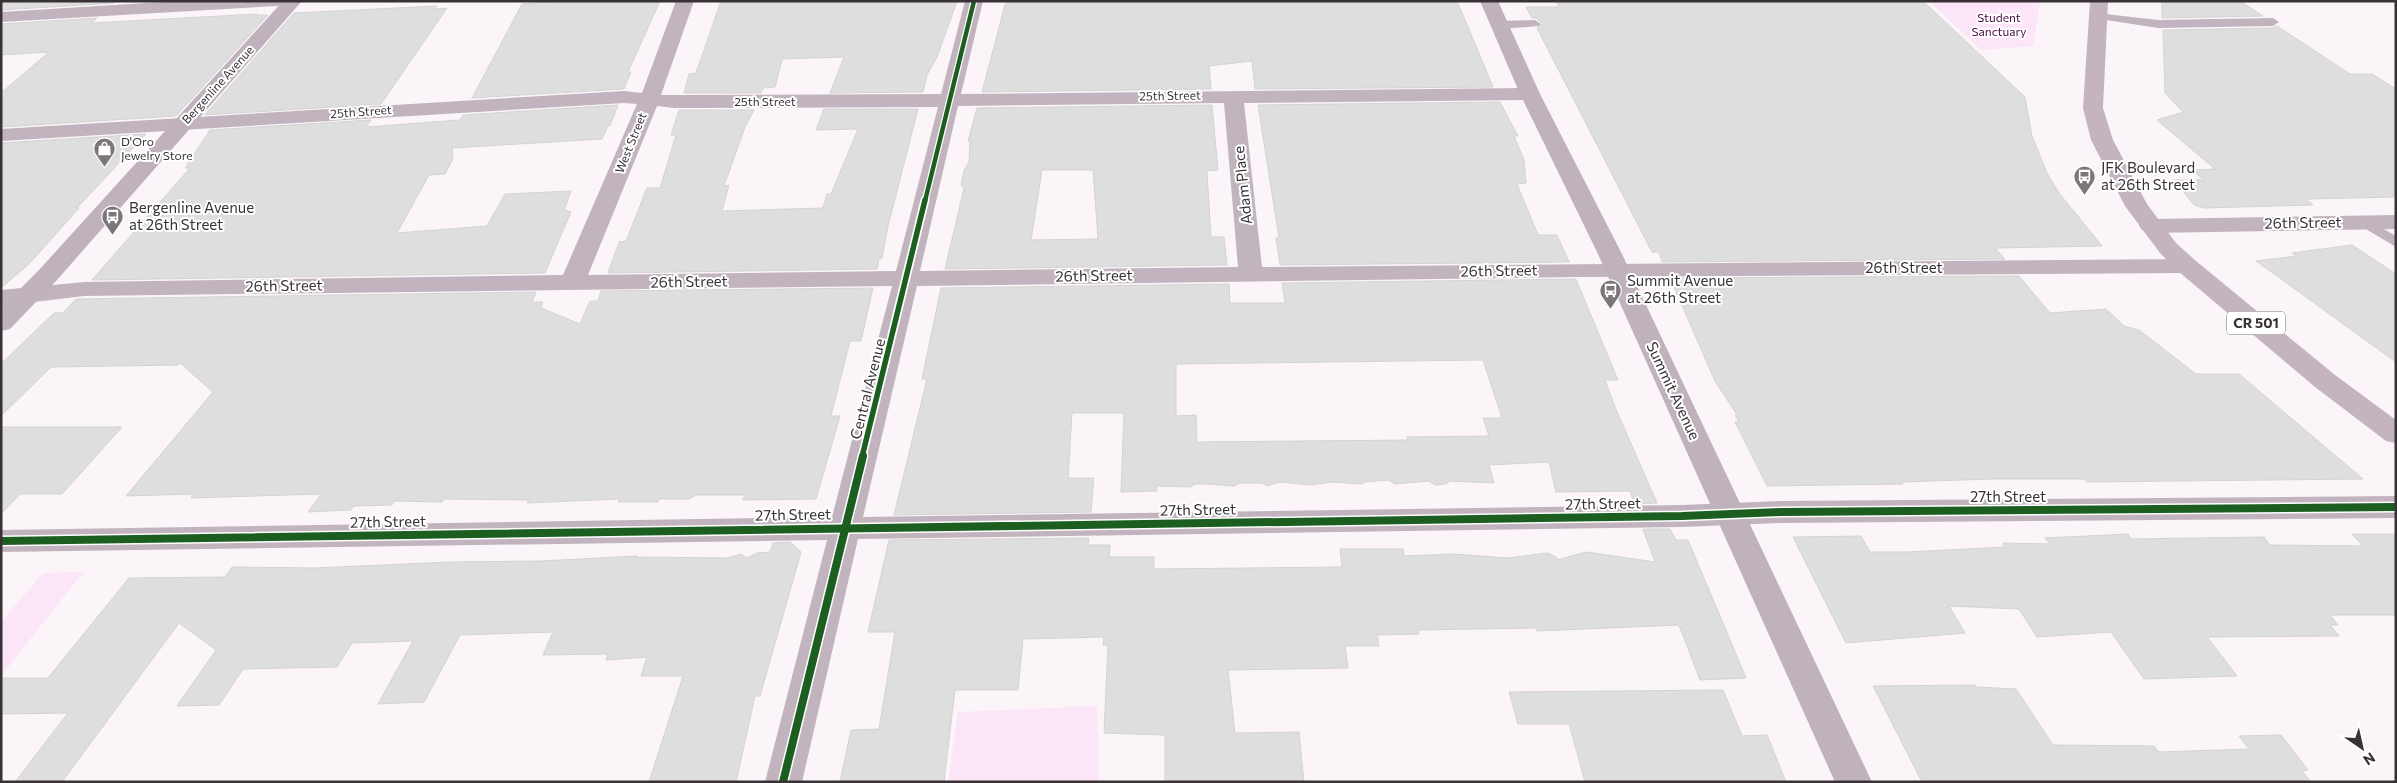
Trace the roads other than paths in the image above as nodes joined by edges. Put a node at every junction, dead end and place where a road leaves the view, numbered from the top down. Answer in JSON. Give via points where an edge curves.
{"nodes":[{"id":1,"x":277,"y":1,"type":"edge"},
{"id":2,"x":293,"y":1,"type":"edge"},
{"id":3,"x":685,"y":1,"type":"edge"},
{"id":4,"x":974,"y":1,"type":"edge"},
{"id":5,"x":1489,"y":1,"type":"edge"},
{"id":6,"x":2098,"y":8,"type":"edge"},
{"id":7,"x":1,"y":17,"type":"edge"},
{"id":8,"x":2273,"y":22,"type":"dead end"},
{"id":9,"x":1534,"y":24,"type":"dead end"},
{"id":10,"x":1499,"y":25,"type":"junction"},
{"id":11,"x":1530,"y":94,"type":"junction"},
{"id":12,"x":1233,"y":96,"type":"junction"},
{"id":13,"x":951,"y":99,"type":"junction"},
{"id":14,"x":649,"y":100,"type":"junction"},
{"id":15,"x":185,"y":122,"type":"junction"},
{"id":16,"x":1,"y":135,"type":"edge"},
{"id":17,"x":2364,"y":222,"type":"junction"},
{"id":18,"x":2396,"y":222,"type":"edge"},
{"id":19,"x":2151,"y":226,"type":"junction"},
{"id":20,"x":2396,"y":243,"type":"edge"},
{"id":21,"x":2187,"y":266,"type":"junction"},
{"id":22,"x":1616,"y":270,"type":"junction"},
{"id":23,"x":1251,"y":274,"type":"junction"},
{"id":24,"x":907,"y":278,"type":"junction"},
{"id":25,"x":572,"y":283,"type":"junction"},
{"id":26,"x":30,"y":294,"type":"junction"},
{"id":27,"x":1,"y":298,"type":"edge"},
{"id":28,"x":1,"y":323,"type":"edge"},
{"id":29,"x":2396,"y":434,"type":"edge"},
{"id":30,"x":2396,"y":507,"type":"edge"},
{"id":31,"x":1729,"y":514,"type":"junction"},
{"id":32,"x":846,"y":527,"type":"junction"},
{"id":33,"x":1,"y":541,"type":"edge"},
{"id":34,"x":783,"y":782,"type":"edge"},
{"id":35,"x":1854,"y":782,"type":"edge"}],
"edges":[{"from":1,"to":7,"type":"street"},
{"from":2,"to":15,"type":"street","name":"Bergenline Avenue"},
{"from":3,"to":14,"type":"street","name":"West Street"},
{"from":4,"to":13,"type":"street","name":"Central Avenue"},
{"from":5,"to":10,"type":"street","name":"Summit Avenue"},
{"from":6,"to":8,"type":"lane","via":[[2158,24]]},
{"from":6,"to":19,"type":"main road","number":"CR 501","via":[[2093,108],[2102,140],[2136,206]]},
{"from":9,"to":10,"type":"lane"},
{"from":10,"to":11,"type":"street","name":"Summit Avenue"},
{"from":11,"to":12,"type":"street","name":"25th Street"},
{"from":11,"to":22,"type":"street","name":"Summit Avenue"},
{"from":12,"to":13,"type":"street","name":"25th Street"},
{"from":12,"to":23,"type":"street","name":"Adam Place"},
{"from":13,"to":14,"type":"street","name":"25th Street"},
{"from":13,"to":24,"type":"street","name":"Central Avenue"},
{"from":14,"to":15,"type":"street","name":"25th Street","via":[[624,97]]},
{"from":14,"to":25,"type":"street","name":"West Street"},
{"from":15,"to":16,"type":"street","name":"25th Street"},
{"from":15,"to":26,"type":"street","name":"Bergenline Avenue"},
{"from":17,"to":18,"type":"street","name":"26th Street"},
{"from":17,"to":19,"type":"street","name":"26th Street"},
{"from":17,"to":20,"type":"lane"},
{"from":19,"to":21,"type":"main road","number":"CR 501"},
{"from":21,"to":22,"type":"street","name":"26th Street"},
{"from":21,"to":29,"type":"main road","number":"CR 501","via":[[2325,381]]},
{"from":22,"to":23,"type":"street","name":"26th Street"},
{"from":22,"to":31,"type":"street","name":"Summit Avenue"},
{"from":23,"to":24,"type":"street","name":"26th Street"},
{"from":24,"to":25,"type":"street","name":"26th Street"},
{"from":24,"to":32,"type":"street","name":"Central Avenue"},
{"from":25,"to":26,"type":"street","name":"26th Street","via":[[72,289]]},
{"from":26,"to":27,"type":"street","name":"26th Street"},
{"from":26,"to":28,"type":"street","name":"Bergenline Avenue"},
{"from":30,"to":31,"type":"street","name":"27th Street"},
{"from":31,"to":32,"type":"street","name":"27th Street"},
{"from":31,"to":35,"type":"street","name":"Summit Avenue"},
{"from":32,"to":33,"type":"street","name":"27th Street"},
{"from":32,"to":34,"type":"street","name":"Central Avenue"}]}
